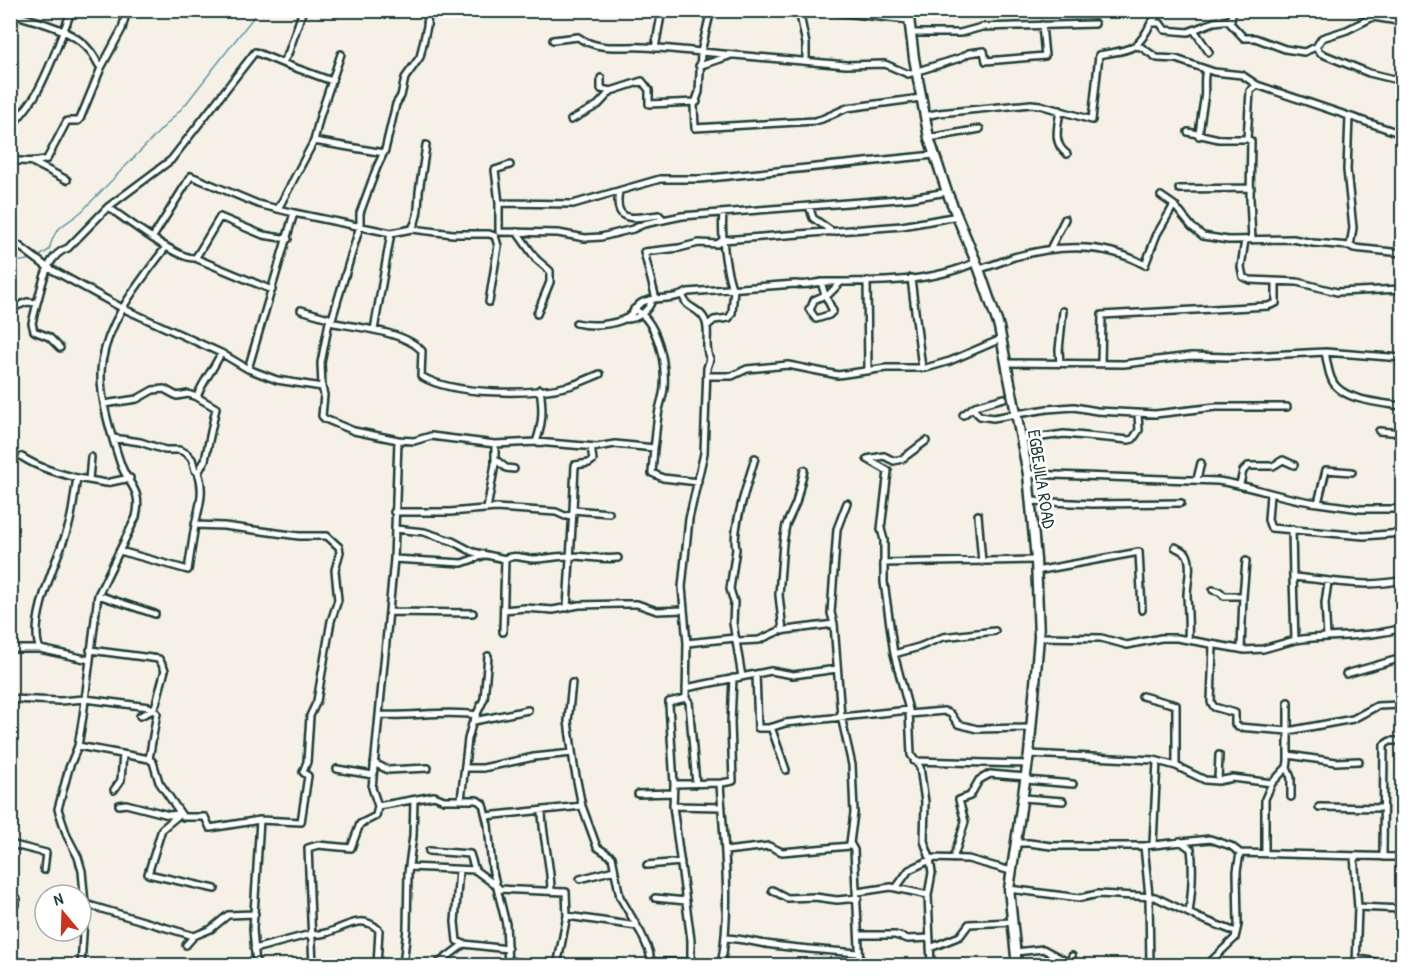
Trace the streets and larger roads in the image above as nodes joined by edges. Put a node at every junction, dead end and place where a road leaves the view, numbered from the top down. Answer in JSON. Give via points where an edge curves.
{"nodes":[{"id":1,"x":72,"y":10,"type":"edge"},
{"id":2,"x":127,"y":10,"type":"edge"},
{"id":3,"x":303,"y":10,"type":"edge"},
{"id":4,"x":428,"y":10,"type":"edge"},
{"id":5,"x":662,"y":10,"type":"edge"},
{"id":6,"x":711,"y":10,"type":"edge"},
{"id":7,"x":815,"y":10,"type":"edge"},
{"id":8,"x":908,"y":10,"type":"edge"},
{"id":9,"x":1161,"y":10,"type":"edge"},
{"id":10,"x":1233,"y":10,"type":"edge"},
{"id":11,"x":1355,"y":10,"type":"edge"},
{"id":12,"x":1390,"y":10,"type":"edge"},
{"id":13,"x":176,"y":11,"type":"edge"},
{"id":14,"x":10,"y":13,"type":"edge"},
{"id":15,"x":799,"y":13,"type":"edge"},
{"id":16,"x":190,"y":14,"type":"dead end"},
{"id":17,"x":1373,"y":16,"type":"junction"},
{"id":18,"x":908,"y":20,"type":"junction"},
{"id":19,"x":1228,"y":21,"type":"junction"},
{"id":20,"x":1400,"y":22,"type":"edge"},
{"id":21,"x":1151,"y":23,"type":"junction"},
{"id":22,"x":1095,"y":24,"type":"dead end"},
{"id":23,"x":1042,"y":26,"type":"junction"},
{"id":24,"x":1194,"y":30,"type":"junction"},
{"id":25,"x":63,"y":31,"type":"junction"},
{"id":26,"x":910,"y":33,"type":"junction"},
{"id":27,"x":553,"y":39,"type":"dead end"},
{"id":28,"x":1134,"y":46,"type":"junction"},
{"id":29,"x":1316,"y":47,"type":"junction"},
{"id":30,"x":655,"y":48,"type":"junction"},
{"id":31,"x":701,"y":52,"type":"junction"},
{"id":32,"x":1209,"y":52,"type":"dead end"},
{"id":33,"x":341,"y":54,"type":"dead end"},
{"id":34,"x":733,"y":55,"type":"junction"},
{"id":35,"x":806,"y":61,"type":"junction"},
{"id":36,"x":282,"y":63,"type":"junction"},
{"id":37,"x":699,"y":66,"type":"junction"},
{"id":38,"x":101,"y":68,"type":"junction"},
{"id":39,"x":917,"y":70,"type":"junction"},
{"id":40,"x":1206,"y":70,"type":"junction"},
{"id":41,"x":601,"y":78,"type":"dead end"},
{"id":42,"x":332,"y":81,"type":"junction"},
{"id":43,"x":1402,"y":81,"type":"edge"},
{"id":44,"x":1257,"y":85,"type":"junction"},
{"id":45,"x":611,"y":91,"type":"junction"},
{"id":46,"x":921,"y":98,"type":"junction"},
{"id":47,"x":697,"y":102,"type":"junction"},
{"id":48,"x":1060,"y":110,"type":"junction"},
{"id":49,"x":925,"y":116,"type":"junction"},
{"id":50,"x":1349,"y":116,"type":"junction"},
{"id":51,"x":571,"y":120,"type":"dead end"},
{"id":52,"x":10,"y":129,"type":"edge"},
{"id":53,"x":980,"y":129,"type":"dead end"},
{"id":54,"x":1188,"y":132,"type":"dead end"},
{"id":55,"x":1402,"y":134,"type":"edge"},
{"id":56,"x":1199,"y":136,"type":"junction"},
{"id":57,"x":929,"y":138,"type":"junction"},
{"id":58,"x":1247,"y":139,"type":"junction"},
{"id":59,"x":314,"y":141,"type":"junction"},
{"id":60,"x":426,"y":145,"type":"dead end"},
{"id":61,"x":384,"y":153,"type":"junction"},
{"id":62,"x":1067,"y":154,"type":"dead end"},
{"id":63,"x":934,"y":155,"type":"junction"},
{"id":64,"x":10,"y":162,"type":"edge"},
{"id":65,"x":34,"y":163,"type":"junction"},
{"id":66,"x":510,"y":165,"type":"dead end"},
{"id":67,"x":67,"y":180,"type":"dead end"},
{"id":68,"x":1251,"y":188,"type":"junction"},
{"id":69,"x":1179,"y":189,"type":"dead end"},
{"id":70,"x":619,"y":191,"type":"junction"},
{"id":71,"x":947,"y":192,"type":"junction"},
{"id":72,"x":1161,"y":196,"type":"dead end"},
{"id":73,"x":499,"y":203,"type":"junction"},
{"id":74,"x":1174,"y":205,"type":"junction"},
{"id":75,"x":809,"y":206,"type":"junction"},
{"id":76,"x":108,"y":207,"type":"junction"},
{"id":77,"x":278,"y":209,"type":"junction"},
{"id":78,"x":294,"y":213,"type":"junction"},
{"id":79,"x":723,"y":213,"type":"junction"},
{"id":80,"x":958,"y":216,"type":"junction"},
{"id":81,"x":624,"y":217,"type":"junction"},
{"id":82,"x":642,"y":217,"type":"junction"},
{"id":83,"x":1065,"y":219,"type":"dead end"},
{"id":84,"x":664,"y":220,"type":"junction"},
{"id":85,"x":644,"y":224,"type":"junction"},
{"id":86,"x":360,"y":226,"type":"junction"},
{"id":87,"x":411,"y":229,"type":"junction"},
{"id":88,"x":626,"y":231,"type":"junction"},
{"id":89,"x":517,"y":232,"type":"junction"},
{"id":90,"x":833,"y":232,"type":"junction"},
{"id":91,"x":391,"y":233,"type":"junction"},
{"id":92,"x":497,"y":234,"type":"junction"},
{"id":93,"x":153,"y":237,"type":"junction"},
{"id":94,"x":288,"y":238,"type":"junction"},
{"id":95,"x":10,"y":239,"type":"edge"},
{"id":96,"x":723,"y":240,"type":"junction"},
{"id":97,"x":1245,"y":240,"type":"junction"},
{"id":98,"x":1252,"y":240,"type":"junction"},
{"id":99,"x":1350,"y":246,"type":"junction"},
{"id":100,"x":166,"y":247,"type":"junction"},
{"id":101,"x":1050,"y":249,"type":"junction"},
{"id":102,"x":1402,"y":253,"type":"edge"},
{"id":103,"x":195,"y":258,"type":"junction"},
{"id":104,"x":978,"y":265,"type":"junction"},
{"id":105,"x":47,"y":267,"type":"junction"},
{"id":106,"x":911,"y":278,"type":"junction"},
{"id":107,"x":867,"y":281,"type":"junction"},
{"id":108,"x":821,"y":282,"type":"junction"},
{"id":109,"x":1276,"y":282,"type":"junction"},
{"id":110,"x":840,"y":283,"type":"junction"},
{"id":111,"x":733,"y":288,"type":"junction"},
{"id":112,"x":1402,"y":289,"type":"edge"},
{"id":113,"x":272,"y":290,"type":"junction"},
{"id":114,"x":682,"y":295,"type":"junction"},
{"id":115,"x":654,"y":299,"type":"junction"},
{"id":116,"x":489,"y":302,"type":"dead end"},
{"id":117,"x":37,"y":303,"type":"junction"},
{"id":118,"x":122,"y":308,"type":"junction"},
{"id":119,"x":10,"y":309,"type":"edge"},
{"id":120,"x":634,"y":309,"type":"junction"},
{"id":121,"x":301,"y":310,"type":"dead end"},
{"id":122,"x":1063,"y":311,"type":"dead end"},
{"id":123,"x":643,"y":313,"type":"junction"},
{"id":124,"x":537,"y":314,"type":"dead end"},
{"id":125,"x":625,"y":318,"type":"junction"},
{"id":126,"x":331,"y":321,"type":"junction"},
{"id":127,"x":576,"y":323,"type":"dead end"},
{"id":128,"x":707,"y":326,"type":"junction"},
{"id":129,"x":374,"y":330,"type":"junction"},
{"id":130,"x":1001,"y":339,"type":"junction"},
{"id":131,"x":60,"y":348,"type":"dead end"},
{"id":132,"x":1325,"y":352,"type":"junction"},
{"id":133,"x":221,"y":353,"type":"junction"},
{"id":134,"x":1402,"y":357,"type":"edge"},
{"id":135,"x":1006,"y":363,"type":"junction"},
{"id":136,"x":1060,"y":363,"type":"junction"},
{"id":137,"x":1101,"y":364,"type":"junction"},
{"id":138,"x":922,"y":368,"type":"junction"},
{"id":139,"x":248,"y":369,"type":"junction"},
{"id":140,"x":868,"y":371,"type":"junction"},
{"id":141,"x":600,"y":375,"type":"dead end"},
{"id":142,"x":707,"y":376,"type":"junction"},
{"id":143,"x":322,"y":387,"type":"junction"},
{"id":144,"x":540,"y":389,"type":"junction"},
{"id":145,"x":197,"y":397,"type":"junction"},
{"id":146,"x":1004,"y":398,"type":"dead end"},
{"id":147,"x":105,"y":404,"type":"junction"},
{"id":148,"x":1402,"y":406,"type":"edge"},
{"id":149,"x":1287,"y":407,"type":"dead end"},
{"id":150,"x":972,"y":408,"type":"junction"},
{"id":151,"x":1015,"y":414,"type":"junction"},
{"id":152,"x":1138,"y":414,"type":"junction"},
{"id":153,"x":963,"y":415,"type":"dead end"},
{"id":154,"x":1379,"y":430,"type":"dead end"},
{"id":155,"x":1402,"y":433,"type":"edge"},
{"id":156,"x":113,"y":438,"type":"junction"},
{"id":157,"x":1020,"y":440,"type":"junction"},
{"id":158,"x":398,"y":441,"type":"junction"},
{"id":159,"x":926,"y":441,"type":"dead end"},
{"id":160,"x":536,"y":442,"type":"junction"},
{"id":161,"x":495,"y":444,"type":"junction"},
{"id":162,"x":591,"y":447,"type":"junction"},
{"id":163,"x":654,"y":448,"type":"junction"},
{"id":164,"x":22,"y":457,"type":"dead end"},
{"id":165,"x":91,"y":457,"type":"dead end"},
{"id":166,"x":755,"y":458,"type":"dead end"},
{"id":167,"x":495,"y":459,"type":"junction"},
{"id":168,"x":1201,"y":464,"type":"dead end"},
{"id":169,"x":1294,"y":465,"type":"dead end"},
{"id":170,"x":514,"y":469,"type":"dead end"},
{"id":171,"x":804,"y":470,"type":"dead end"},
{"id":172,"x":1352,"y":472,"type":"dead end"},
{"id":173,"x":198,"y":473,"type":"junction"},
{"id":174,"x":1028,"y":474,"type":"junction"},
{"id":175,"x":77,"y":478,"type":"junction"},
{"id":176,"x":130,"y":478,"type":"junction"},
{"id":177,"x":1197,"y":479,"type":"junction"},
{"id":178,"x":89,"y":480,"type":"junction"},
{"id":179,"x":698,"y":482,"type":"junction"},
{"id":180,"x":1240,"y":484,"type":"junction"},
{"id":181,"x":1270,"y":494,"type":"junction"},
{"id":182,"x":1031,"y":501,"type":"junction"},
{"id":183,"x":847,"y":503,"type":"dead end"},
{"id":184,"x":1180,"y":503,"type":"dead end"},
{"id":185,"x":1318,"y":503,"type":"junction"},
{"id":186,"x":1402,"y":508,"type":"edge"},
{"id":187,"x":487,"y":509,"type":"junction"},
{"id":188,"x":394,"y":512,"type":"junction"},
{"id":189,"x":573,"y":513,"type":"junction"},
{"id":190,"x":609,"y":513,"type":"dead end"},
{"id":191,"x":978,"y":515,"type":"dead end"},
{"id":192,"x":195,"y":525,"type":"junction"},
{"id":193,"x":395,"y":529,"type":"junction"},
{"id":194,"x":1292,"y":529,"type":"junction"},
{"id":195,"x":1402,"y":533,"type":"edge"},
{"id":196,"x":1175,"y":547,"type":"dead end"},
{"id":197,"x":120,"y":551,"type":"junction"},
{"id":198,"x":486,"y":555,"type":"junction"},
{"id":199,"x":570,"y":556,"type":"junction"},
{"id":200,"x":618,"y":558,"type":"dead end"},
{"id":201,"x":394,"y":559,"type":"junction"},
{"id":202,"x":504,"y":559,"type":"junction"},
{"id":203,"x":1036,"y":560,"type":"junction"},
{"id":204,"x":1246,"y":561,"type":"dead end"},
{"id":205,"x":982,"y":562,"type":"junction"},
{"id":206,"x":883,"y":563,"type":"junction"},
{"id":207,"x":1036,"y":571,"type":"junction"},
{"id":208,"x":1293,"y":577,"type":"junction"},
{"id":209,"x":1402,"y":580,"type":"edge"},
{"id":210,"x":1328,"y":582,"type":"junction"},
{"id":211,"x":1213,"y":590,"type":"dead end"},
{"id":212,"x":98,"y":595,"type":"junction"},
{"id":213,"x":1243,"y":596,"type":"junction"},
{"id":214,"x":567,"y":609,"type":"junction"},
{"id":215,"x":504,"y":610,"type":"junction"},
{"id":216,"x":684,"y":610,"type":"junction"},
{"id":217,"x":1142,"y":610,"type":"dead end"},
{"id":218,"x":390,"y":612,"type":"junction"},
{"id":219,"x":473,"y":613,"type":"dead end"},
{"id":220,"x":155,"y":614,"type":"dead end"},
{"id":221,"x":834,"y":624,"type":"junction"},
{"id":222,"x":1402,"y":628,"type":"edge"},
{"id":223,"x":783,"y":631,"type":"junction"},
{"id":224,"x":995,"y":631,"type":"dead end"},
{"id":225,"x":503,"y":632,"type":"dead end"},
{"id":226,"x":1327,"y":636,"type":"junction"},
{"id":227,"x":735,"y":638,"type":"junction"},
{"id":228,"x":1039,"y":638,"type":"junction"},
{"id":229,"x":1188,"y":640,"type":"junction"},
{"id":230,"x":1295,"y":640,"type":"junction"},
{"id":231,"x":687,"y":643,"type":"junction"},
{"id":232,"x":1214,"y":645,"type":"junction"},
{"id":233,"x":10,"y":649,"type":"edge"},
{"id":234,"x":40,"y":649,"type":"junction"},
{"id":235,"x":90,"y":650,"type":"junction"},
{"id":236,"x":1241,"y":650,"type":"junction"},
{"id":237,"x":894,"y":654,"type":"junction"},
{"id":238,"x":488,"y":656,"type":"dead end"},
{"id":239,"x":1402,"y":658,"type":"edge"},
{"id":240,"x":90,"y":660,"type":"junction"},
{"id":241,"x":837,"y":669,"type":"junction"},
{"id":242,"x":756,"y":674,"type":"junction"},
{"id":243,"x":1346,"y":674,"type":"dead end"},
{"id":244,"x":742,"y":677,"type":"junction"},
{"id":245,"x":733,"y":678,"type":"junction"},
{"id":246,"x":572,"y":683,"type":"dead end"},
{"id":247,"x":686,"y":688,"type":"junction"},
{"id":248,"x":1142,"y":696,"type":"dead end"},
{"id":249,"x":686,"y":698,"type":"junction"},
{"id":250,"x":10,"y":699,"type":"edge"},
{"id":251,"x":85,"y":699,"type":"junction"},
{"id":252,"x":1288,"y":702,"type":"dead end"},
{"id":253,"x":1402,"y":705,"type":"edge"},
{"id":254,"x":153,"y":710,"type":"junction"},
{"id":255,"x":528,"y":710,"type":"dead end"},
{"id":256,"x":909,"y":712,"type":"junction"},
{"id":257,"x":380,"y":715,"type":"junction"},
{"id":258,"x":140,"y":716,"type":"dead end"},
{"id":259,"x":841,"y":717,"type":"junction"},
{"id":260,"x":475,"y":718,"type":"junction"},
{"id":261,"x":771,"y":727,"type":"junction"},
{"id":262,"x":1031,"y":728,"type":"junction"},
{"id":263,"x":1288,"y":731,"type":"junction"},
{"id":264,"x":1402,"y":741,"type":"edge"},
{"id":265,"x":78,"y":746,"type":"junction"},
{"id":266,"x":572,"y":753,"type":"junction"},
{"id":267,"x":123,"y":754,"type":"junction"},
{"id":268,"x":1219,"y":755,"type":"dead end"},
{"id":269,"x":1288,"y":755,"type":"junction"},
{"id":270,"x":149,"y":759,"type":"junction"},
{"id":271,"x":1028,"y":759,"type":"junction"},
{"id":272,"x":914,"y":761,"type":"junction"},
{"id":273,"x":1157,"y":761,"type":"junction"},
{"id":274,"x":1359,"y":761,"type":"dead end"},
{"id":275,"x":374,"y":763,"type":"junction"},
{"id":276,"x":1176,"y":766,"type":"junction"},
{"id":277,"x":1287,"y":767,"type":"junction"},
{"id":278,"x":428,"y":768,"type":"dead end"},
{"id":279,"x":465,"y":768,"type":"junction"},
{"id":280,"x":336,"y":769,"type":"dead end"},
{"id":281,"x":786,"y":770,"type":"dead end"},
{"id":282,"x":373,"y":775,"type":"junction"},
{"id":283,"x":1026,"y":779,"type":"junction"},
{"id":284,"x":1218,"y":781,"type":"junction"},
{"id":285,"x":720,"y":783,"type":"junction"},
{"id":286,"x":1272,"y":783,"type":"junction"},
{"id":287,"x":674,"y":784,"type":"junction"},
{"id":288,"x":696,"y":784,"type":"junction"},
{"id":289,"x":1073,"y":784,"type":"dead end"},
{"id":290,"x":114,"y":790,"type":"dead end"},
{"id":291,"x":673,"y":793,"type":"junction"},
{"id":292,"x":638,"y":794,"type":"dead end"},
{"id":293,"x":1291,"y":797,"type":"dead end"},
{"id":294,"x":1023,"y":798,"type":"junction"},
{"id":295,"x":414,"y":800,"type":"junction"},
{"id":296,"x":461,"y":800,"type":"junction"},
{"id":297,"x":1063,"y":801,"type":"dead end"},
{"id":298,"x":119,"y":804,"type":"dead end"},
{"id":299,"x":378,"y":806,"type":"junction"},
{"id":300,"x":582,"y":806,"type":"junction"},
{"id":301,"x":673,"y":806,"type":"junction"},
{"id":302,"x":722,"y":807,"type":"junction"},
{"id":303,"x":1319,"y":807,"type":"dead end"},
{"id":304,"x":1382,"y":808,"type":"junction"},
{"id":305,"x":542,"y":810,"type":"junction"},
{"id":306,"x":180,"y":814,"type":"junction"},
{"id":307,"x":486,"y":816,"type":"junction"},
{"id":308,"x":260,"y":820,"type":"junction"},
{"id":309,"x":1180,"y":841,"type":"junction"},
{"id":310,"x":10,"y":843,"type":"edge"},
{"id":311,"x":1017,"y":843,"type":"junction"},
{"id":312,"x":1153,"y":844,"type":"junction"},
{"id":313,"x":850,"y":846,"type":"junction"},
{"id":314,"x":1144,"y":846,"type":"junction"},
{"id":315,"x":429,"y":851,"type":"dead end"},
{"id":316,"x":725,"y":851,"type":"junction"},
{"id":317,"x":1240,"y":853,"type":"junction"},
{"id":318,"x":1265,"y":853,"type":"junction"},
{"id":319,"x":1354,"y":856,"type":"junction"},
{"id":320,"x":1383,"y":857,"type":"junction"},
{"id":321,"x":1402,"y":857,"type":"edge"},
{"id":322,"x":930,"y":859,"type":"junction"},
{"id":323,"x":953,"y":859,"type":"junction"},
{"id":324,"x":681,"y":862,"type":"junction"},
{"id":325,"x":647,"y":865,"type":"dead end"},
{"id":326,"x":409,"y":867,"type":"junction"},
{"id":327,"x":44,"y":870,"type":"dead end"},
{"id":328,"x":459,"y":870,"type":"junction"},
{"id":329,"x":475,"y":870,"type":"junction"},
{"id":330,"x":615,"y":870,"type":"junction"},
{"id":331,"x":1011,"y":871,"type":"junction"},
{"id":332,"x":580,"y":879,"type":"dead end"},
{"id":333,"x":82,"y":883,"type":"edge"},
{"id":334,"x":498,"y":888,"type":"junction"},
{"id":335,"x":896,"y":888,"type":"junction"},
{"id":336,"x":215,"y":889,"type":"dead end"},
{"id":337,"x":1009,"y":889,"type":"junction"},
{"id":338,"x":772,"y":890,"type":"dead end"},
{"id":339,"x":551,"y":891,"type":"junction"},
{"id":340,"x":10,"y":894,"type":"edge"},
{"id":341,"x":858,"y":895,"type":"junction"},
{"id":342,"x":928,"y":895,"type":"junction"},
{"id":343,"x":1149,"y":896,"type":"junction"},
{"id":344,"x":655,"y":898,"type":"dead end"},
{"id":345,"x":686,"y":901,"type":"junction"},
{"id":346,"x":93,"y":906,"type":"edge"},
{"id":347,"x":1358,"y":907,"type":"junction"},
{"id":348,"x":1402,"y":909,"type":"edge"},
{"id":349,"x":1189,"y":913,"type":"junction"},
{"id":350,"x":255,"y":914,"type":"junction"},
{"id":351,"x":567,"y":916,"type":"junction"},
{"id":352,"x":10,"y":918,"type":"edge"},
{"id":353,"x":1013,"y":922,"type":"junction"},
{"id":354,"x":637,"y":926,"type":"junction"},
{"id":355,"x":1236,"y":932,"type":"junction"},
{"id":356,"x":311,"y":934,"type":"junction"},
{"id":357,"x":859,"y":935,"type":"junction"},
{"id":358,"x":195,"y":936,"type":"junction"},
{"id":359,"x":726,"y":938,"type":"junction"},
{"id":360,"x":930,"y":938,"type":"junction"},
{"id":361,"x":82,"y":943,"type":"edge"},
{"id":362,"x":464,"y":944,"type":"junction"},
{"id":363,"x":186,"y":945,"type":"dead end"},
{"id":364,"x":930,"y":948,"type":"junction"},
{"id":365,"x":254,"y":949,"type":"junction"},
{"id":366,"x":508,"y":949,"type":"junction"},
{"id":367,"x":1016,"y":952,"type":"junction"},
{"id":368,"x":859,"y":953,"type":"junction"},
{"id":369,"x":1072,"y":956,"type":"dead end"},
{"id":370,"x":1356,"y":958,"type":"junction"},
{"id":371,"x":1402,"y":962,"type":"edge"},
{"id":372,"x":508,"y":963,"type":"edge"},
{"id":373,"x":652,"y":964,"type":"edge"},
{"id":374,"x":691,"y":964,"type":"edge"},
{"id":375,"x":1375,"y":964,"type":"edge"},
{"id":376,"x":403,"y":965,"type":"edge"},
{"id":377,"x":1072,"y":965,"type":"edge"},
{"id":378,"x":81,"y":966,"type":"edge"},
{"id":379,"x":256,"y":966,"type":"edge"},
{"id":380,"x":313,"y":966,"type":"edge"},
{"id":381,"x":379,"y":966,"type":"edge"},
{"id":382,"x":417,"y":966,"type":"edge"},
{"id":383,"x":435,"y":966,"type":"edge"},
{"id":384,"x":543,"y":966,"type":"edge"},
{"id":385,"x":557,"y":966,"type":"edge"},
{"id":386,"x":722,"y":966,"type":"edge"},
{"id":387,"x":860,"y":966,"type":"edge"},
{"id":388,"x":931,"y":966,"type":"edge"},
{"id":389,"x":1017,"y":966,"type":"edge"},
{"id":390,"x":1150,"y":966,"type":"edge"},
{"id":391,"x":1206,"y":966,"type":"edge"},
{"id":392,"x":1356,"y":966,"type":"edge"}],
"edges":[{"from":1,"to":25,"type":"street"},
{"from":2,"to":38,"type":"street","via":[[122,29]]},
{"from":3,"to":36,"type":"street"},
{"from":4,"to":61,"type":"street","via":[[420,57],[405,78]]},
{"from":5,"to":30,"type":"street"},
{"from":6,"to":31,"type":"street"},
{"from":7,"to":15,"type":"street"},
{"from":7,"to":18,"type":"street"},
{"from":8,"to":18,"type":"street","name":"EGBEJILA ROAD"},
{"from":9,"to":21,"type":"street"},
{"from":10,"to":19,"type":"street"},
{"from":11,"to":17,"type":"street"},
{"from":12,"to":20,"type":"street"},
{"from":13,"to":16,"type":"street"},
{"from":14,"to":25,"type":"street"},
{"from":15,"to":35,"type":"street"},
{"from":17,"to":20,"type":"street"},
{"from":17,"to":29,"type":"street","via":[[1322,38]]},
{"from":18,"to":26,"type":"street","name":"EGBEJILA ROAD"},
{"from":19,"to":24,"type":"street"},
{"from":19,"to":29,"type":"street","via":[[1244,38],[1302,52]]},
{"from":21,"to":24,"type":"street","via":[[1160,23],[1165,30]]},
{"from":21,"to":28,"type":"street"},
{"from":22,"to":23,"type":"street"},
{"from":23,"to":26,"type":"street"},
{"from":23,"to":39,"type":"street","via":[[1045,56],[986,61],[984,51]]},
{"from":24,"to":32,"type":"street"},
{"from":25,"to":38,"type":"street","via":[[92,52]]},
{"from":25,"to":52,"type":"street","via":[[37,93]]},
{"from":26,"to":39,"type":"street","name":"EGBEJILA ROAD"},
{"from":27,"to":30,"type":"street","via":[[578,37],[588,44],[602,46]]},
{"from":28,"to":40,"type":"street","via":[[1157,58],[1182,60]]},
{"from":28,"to":48,"type":"street","via":[[1120,53],[1100,55],[1092,120]]},
{"from":29,"to":43,"type":"street","via":[[1320,53],[1369,73]]},
{"from":30,"to":31,"type":"street"},
{"from":31,"to":34,"type":"street"},
{"from":31,"to":37,"type":"street"},
{"from":33,"to":42,"type":"street"},
{"from":34,"to":35,"type":"street"},
{"from":34,"to":37,"type":"street"},
{"from":35,"to":39,"type":"street","via":[[885,64],[908,74]]},
{"from":36,"to":42,"type":"street"},
{"from":36,"to":76,"type":"street","via":[[255,52],[171,160]]},
{"from":37,"to":47,"type":"street"},
{"from":38,"to":65,"type":"street","via":[[80,119],[67,121],[47,159]]},
{"from":39,"to":46,"type":"street","name":"EGBEJILA ROAD"},
{"from":40,"to":44,"type":"street","via":[[1242,75]]},
{"from":40,"to":56,"type":"street"},
{"from":41,"to":45,"type":"street","via":[[601,89]]},
{"from":42,"to":59,"type":"street"},
{"from":44,"to":50,"type":"street"},
{"from":44,"to":58,"type":"street","via":[[1250,91]]},
{"from":45,"to":47,"type":"street","via":[[642,81],[649,90],[648,104]]},
{"from":45,"to":51,"type":"street","via":[[598,105]]},
{"from":46,"to":47,"type":"street","via":[[847,108],[815,120],[695,128]]},
{"from":46,"to":49,"type":"street","name":"EGBEJILA ROAD"},
{"from":48,"to":49,"type":"street","via":[[1031,104]]},
{"from":48,"to":62,"type":"street","via":[[1057,141]]},
{"from":49,"to":57,"type":"street","name":"EGBEJILA ROAD"},
{"from":50,"to":55,"type":"street"},
{"from":50,"to":99,"type":"street","via":[[1347,170],[1353,228]]},
{"from":53,"to":57,"type":"street"},
{"from":54,"to":56,"type":"street"},
{"from":56,"to":58,"type":"street"},
{"from":57,"to":63,"type":"street","name":"EGBEJILA ROAD"},
{"from":58,"to":68,"type":"street","via":[[1251,141]]},
{"from":59,"to":61,"type":"street"},
{"from":59,"to":77,"type":"street"},
{"from":60,"to":87,"type":"street","via":[[418,220]]},
{"from":61,"to":86,"type":"street","via":[[360,213]]},
{"from":63,"to":70,"type":"street","via":[[700,179],[660,179]]},
{"from":63,"to":71,"type":"street","name":"EGBEJILA ROAD"},
{"from":64,"to":65,"type":"street"},
{"from":65,"to":67,"type":"street"},
{"from":66,"to":73,"type":"street","via":[[495,170]]},
{"from":68,"to":69,"type":"street"},
{"from":68,"to":98,"type":"street"},
{"from":70,"to":73,"type":"street","via":[[573,204]]},
{"from":70,"to":81,"type":"street","via":[[617,208]]},
{"from":71,"to":75,"type":"street"},
{"from":71,"to":80,"type":"street","name":"EGBEJILA ROAD"},
{"from":72,"to":74,"type":"street"},
{"from":73,"to":92,"type":"street"},
{"from":74,"to":97,"type":"street","via":[[1203,236]]},
{"from":74,"to":101,"type":"street","via":[[1156,234],[1145,265],[1101,249]]},
{"from":75,"to":79,"type":"street"},
{"from":75,"to":90,"type":"street","via":[[813,218]]},
{"from":76,"to":93,"type":"street"},
{"from":76,"to":105,"type":"street","via":[[68,248],[60,250]]},
{"from":77,"to":78,"type":"street"},
{"from":77,"to":93,"type":"street","via":[[191,176]]},
{"from":78,"to":86,"type":"street"},
{"from":78,"to":94,"type":"street"},
{"from":79,"to":84,"type":"street"},
{"from":79,"to":96,"type":"street"},
{"from":80,"to":90,"type":"street"},
{"from":80,"to":104,"type":"street","name":"EGBEJILA ROAD"},
{"from":81,"to":82,"type":"street"},
{"from":81,"to":88,"type":"street"},
{"from":82,"to":84,"type":"street","via":[[659,215]]},
{"from":82,"to":85,"type":"street"},
{"from":83,"to":101,"type":"street"},
{"from":84,"to":85,"type":"street"},
{"from":85,"to":88,"type":"street"},
{"from":86,"to":91,"type":"street"},
{"from":86,"to":126,"type":"street"},
{"from":87,"to":91,"type":"street"},
{"from":87,"to":92,"type":"street"},
{"from":88,"to":89,"type":"street","via":[[585,238]]},
{"from":89,"to":92,"type":"street"},
{"from":89,"to":124,"type":"street","via":[[550,271],[550,282]]},
{"from":90,"to":96,"type":"street"},
{"from":91,"to":129,"type":"street"},
{"from":92,"to":116,"type":"street"},
{"from":93,"to":100,"type":"street"},
{"from":94,"to":103,"type":"street","via":[[263,235],[220,217]]},
{"from":94,"to":113,"type":"street"},
{"from":95,"to":105,"type":"street"},
{"from":96,"to":111,"type":"street"},
{"from":96,"to":115,"type":"street","via":[[717,244],[644,252]]},
{"from":97,"to":98,"type":"street"},
{"from":97,"to":109,"type":"street","via":[[1243,277]]},
{"from":98,"to":99,"type":"street","via":[[1293,239]]},
{"from":99,"to":102,"type":"street"},
{"from":100,"to":103,"type":"street"},
{"from":100,"to":118,"type":"street"},
{"from":101,"to":104,"type":"street"},
{"from":103,"to":113,"type":"street"},
{"from":104,"to":106,"type":"street"},
{"from":104,"to":130,"type":"street","name":"EGBEJILA ROAD"},
{"from":105,"to":117,"type":"street"},
{"from":105,"to":118,"type":"street"},
{"from":106,"to":107,"type":"street"},
{"from":106,"to":138,"type":"street"},
{"from":107,"to":110,"type":"street"},
{"from":107,"to":140,"type":"street"},
{"from":108,"to":110,"type":"street"},
{"from":108,"to":110,"type":"street","via":[[825,295],[814,300],[809,309],[816,319],[833,311],[826,297]]},
{"from":108,"to":111,"type":"street"},
{"from":109,"to":112,"type":"street","via":[[1297,282],[1337,292]]},
{"from":109,"to":137,"type":"street","via":[[1276,303],[1268,306],[1102,315]]},
{"from":111,"to":114,"type":"street"},
{"from":111,"to":128,"type":"street","via":[[729,318],[714,320]]},
{"from":113,"to":139,"type":"street"},
{"from":114,"to":115,"type":"street"},
{"from":114,"to":128,"type":"street","via":[[703,316]]},
{"from":115,"to":120,"type":"street"},
{"from":115,"to":123,"type":"street"},
{"from":117,"to":119,"type":"street","via":[[27,302]]},
{"from":117,"to":131,"type":"street","via":[[34,331],[49,337]]},
{"from":118,"to":133,"type":"street"},
{"from":118,"to":147,"type":"street","via":[[101,364]]},
{"from":120,"to":123,"type":"street"},
{"from":120,"to":125,"type":"street"},
{"from":121,"to":126,"type":"street"},
{"from":122,"to":136,"type":"street"},
{"from":123,"to":125,"type":"street","via":[[630,320]]},
{"from":123,"to":163,"type":"street","via":[[657,338],[664,386]]},
{"from":125,"to":127,"type":"street","via":[[589,326]]},
{"from":126,"to":129,"type":"street"},
{"from":126,"to":143,"type":"street","via":[[321,363]]},
{"from":128,"to":142,"type":"street"},
{"from":129,"to":144,"type":"street","via":[[418,347],[422,351],[420,373],[424,378],[458,388],[507,393]]},
{"from":130,"to":135,"type":"street","name":"EGBEJILA ROAD"},
{"from":130,"to":138,"type":"street","via":[[950,362]]},
{"from":132,"to":134,"type":"street"},
{"from":132,"to":137,"type":"street","via":[[1191,356]]},
{"from":132,"to":148,"type":"street","via":[[1332,380],[1339,390],[1350,396]]},
{"from":133,"to":139,"type":"street"},
{"from":133,"to":145,"type":"street"},
{"from":135,"to":136,"type":"street"},
{"from":135,"to":151,"type":"street","name":"EGBEJILA ROAD"},
{"from":136,"to":137,"type":"street"},
{"from":138,"to":140,"type":"street"},
{"from":139,"to":143,"type":"street","via":[[277,380]]},
{"from":140,"to":142,"type":"street","via":[[838,375],[788,365],[747,369],[732,376]]},
{"from":141,"to":144,"type":"street","via":[[572,386]]},
{"from":142,"to":179,"type":"street","via":[[704,453]]},
{"from":143,"to":158,"type":"street","via":[[325,419]]},
{"from":144,"to":160,"type":"street","via":[[543,422]]},
{"from":145,"to":147,"type":"street","via":[[177,396],[164,389],[137,399]]},
{"from":145,"to":173,"type":"street","via":[[216,408],[208,449]]},
{"from":146,"to":150,"type":"street"},
{"from":147,"to":156,"type":"street"},
{"from":149,"to":152,"type":"street","via":[[1216,407]]},
{"from":150,"to":151,"type":"street","via":[[982,417]]},
{"from":150,"to":153,"type":"street"},
{"from":151,"to":152,"type":"street","via":[[1074,407]]},
{"from":151,"to":157,"type":"street","name":"EGBEJILA ROAD"},
{"from":152,"to":157,"type":"street","via":[[1139,430],[1129,440],[1064,434]]},
{"from":154,"to":155,"type":"street"},
{"from":156,"to":173,"type":"street","via":[[179,450],[192,459]]},
{"from":156,"to":176,"type":"street","via":[[123,471]]},
{"from":157,"to":174,"type":"street","name":"EGBEJILA ROAD"},
{"from":158,"to":161,"type":"street","via":[[431,436]]},
{"from":158,"to":188,"type":"street"},
{"from":159,"to":206,"type":"street","via":[[902,459],[867,459],[888,471]]},
{"from":160,"to":161,"type":"street"},
{"from":160,"to":162,"type":"street"},
{"from":161,"to":167,"type":"street"},
{"from":162,"to":163,"type":"street","via":[[615,444]]},
{"from":162,"to":189,"type":"street","via":[[593,460],[576,465]]},
{"from":163,"to":179,"type":"street","via":[[652,473]]},
{"from":164,"to":175,"type":"street"},
{"from":165,"to":178,"type":"street"},
{"from":166,"to":227,"type":"street","via":[[736,530],[730,589]]},
{"from":167,"to":170,"type":"street"},
{"from":167,"to":187,"type":"street"},
{"from":168,"to":177,"type":"street"},
{"from":169,"to":180,"type":"street","via":[[1283,460],[1273,466],[1248,466]]},
{"from":171,"to":223,"type":"street","via":[[783,543]]},
{"from":172,"to":185,"type":"street","via":[[1326,470]]},
{"from":173,"to":192,"type":"street","via":[[202,481]]},
{"from":174,"to":177,"type":"street"},
{"from":174,"to":182,"type":"street","name":"EGBEJILA ROAD"},
{"from":175,"to":178,"type":"street"},
{"from":175,"to":234,"type":"street","via":[[69,526],[41,606],[37,643]]},
{"from":176,"to":178,"type":"street","via":[[106,483]]},
{"from":176,"to":197,"type":"street","via":[[139,503]]},
{"from":177,"to":180,"type":"street"},
{"from":179,"to":216,"type":"street","via":[[682,587]]},
{"from":180,"to":181,"type":"street"},
{"from":181,"to":185,"type":"street"},
{"from":181,"to":194,"type":"street","via":[[1268,525]]},
{"from":182,"to":184,"type":"street"},
{"from":182,"to":203,"type":"street","name":"EGBEJILA ROAD"},
{"from":183,"to":221,"type":"street","via":[[837,529],[831,613]]},
{"from":185,"to":186,"type":"street","via":[[1361,509]]},
{"from":187,"to":188,"type":"street"},
{"from":187,"to":189,"type":"street","via":[[556,512],[565,516]]},
{"from":188,"to":193,"type":"street"},
{"from":189,"to":190,"type":"street"},
{"from":189,"to":199,"type":"street"},
{"from":191,"to":205,"type":"street"},
{"from":192,"to":197,"type":"street","via":[[188,570]]},
{"from":192,"to":308,"type":"street","via":[[327,536],[339,547],[335,570],[338,600],[317,701],[309,716],[303,772],[308,776],[301,822]]},
{"from":193,"to":198,"type":"street","via":[[424,532]]},
{"from":193,"to":201,"type":"street"},
{"from":194,"to":195,"type":"street","via":[[1364,536]]},
{"from":194,"to":208,"type":"street"},
{"from":196,"to":229,"type":"street","via":[[1186,553],[1189,560]]},
{"from":197,"to":212,"type":"street"},
{"from":198,"to":201,"type":"street","via":[[462,563]]},
{"from":198,"to":202,"type":"street"},
{"from":199,"to":200,"type":"street"},
{"from":199,"to":202,"type":"street"},
{"from":199,"to":214,"type":"street"},
{"from":201,"to":218,"type":"street"},
{"from":202,"to":215,"type":"street"},
{"from":203,"to":205,"type":"street"},
{"from":203,"to":207,"type":"street","name":"EGBEJILA ROAD"},
{"from":204,"to":213,"type":"street"},
{"from":205,"to":206,"type":"street"},
{"from":206,"to":237,"type":"street"},
{"from":207,"to":217,"type":"street","via":[[1139,552]]},
{"from":207,"to":228,"type":"street","name":"EGBEJILA ROAD"},
{"from":208,"to":210,"type":"street"},
{"from":208,"to":230,"type":"street"},
{"from":209,"to":210,"type":"street","via":[[1376,585]]},
{"from":210,"to":226,"type":"street"},
{"from":211,"to":213,"type":"street","via":[[1224,596]]},
{"from":212,"to":220,"type":"street"},
{"from":212,"to":235,"type":"street"},
{"from":213,"to":236,"type":"street"},
{"from":214,"to":215,"type":"street"},
{"from":214,"to":216,"type":"street","via":[[579,605],[637,604],[657,611]]},
{"from":215,"to":225,"type":"street"},
{"from":216,"to":231,"type":"street"},
{"from":218,"to":219,"type":"street"},
{"from":218,"to":257,"type":"street"},
{"from":221,"to":223,"type":"street"},
{"from":221,"to":241,"type":"street"},
{"from":222,"to":226,"type":"street","via":[[1371,635]]},
{"from":223,"to":227,"type":"street","via":[[759,640]]},
{"from":224,"to":237,"type":"street","via":[[943,637]]},
{"from":226,"to":230,"type":"street"},
{"from":227,"to":231,"type":"street"},
{"from":227,"to":244,"type":"street"},
{"from":228,"to":229,"type":"street","via":[[1101,638],[1127,645],[1161,638]]},
{"from":228,"to":262,"type":"street","name":"EGBEJILA ROAD"},
{"from":229,"to":232,"type":"street"},
{"from":230,"to":236,"type":"street"},
{"from":231,"to":247,"type":"street"},
{"from":232,"to":236,"type":"street"},
{"from":232,"to":263,"type":"street","via":[[1212,705],[1235,713],[1238,727]]},
{"from":233,"to":234,"type":"street"},
{"from":234,"to":240,"type":"street"},
{"from":235,"to":240,"type":"street"},
{"from":235,"to":254,"type":"street","via":[[159,659],[165,670]]},
{"from":237,"to":256,"type":"street"},
{"from":238,"to":260,"type":"street","via":[[484,699]]},
{"from":239,"to":243,"type":"street"},
{"from":240,"to":251,"type":"street"},
{"from":241,"to":242,"type":"street","via":[[793,675],[771,671]]},
{"from":241,"to":259,"type":"street"},
{"from":242,"to":244,"type":"street"},
{"from":242,"to":261,"type":"street","via":[[758,728]]},
{"from":244,"to":245,"type":"street"},
{"from":245,"to":247,"type":"street"},
{"from":245,"to":285,"type":"street","via":[[733,781]]},
{"from":246,"to":266,"type":"street","via":[[568,721]]},
{"from":247,"to":249,"type":"street"},
{"from":248,"to":276,"type":"street","via":[[1176,705]]},
{"from":249,"to":287,"type":"street","via":[[669,702]]},
{"from":249,"to":288,"type":"street"},
{"from":250,"to":251,"type":"street"},
{"from":251,"to":254,"type":"street"},
{"from":251,"to":265,"type":"street"},
{"from":252,"to":263,"type":"street"},
{"from":253,"to":263,"type":"street","via":[[1377,706],[1353,718]]},
{"from":254,"to":258,"type":"street"},
{"from":254,"to":270,"type":"street","via":[[157,713]]},
{"from":255,"to":260,"type":"street"},
{"from":256,"to":259,"type":"street"},
{"from":256,"to":262,"type":"street","via":[[944,711],[958,724],[976,729]]},
{"from":256,"to":272,"type":"street"},
{"from":257,"to":260,"type":"street","via":[[461,713]]},
{"from":257,"to":275,"type":"street"},
{"from":259,"to":261,"type":"street"},
{"from":259,"to":313,"type":"street","via":[[852,765],[854,813]]},
{"from":260,"to":279,"type":"street"},
{"from":261,"to":281,"type":"street"},
{"from":262,"to":271,"type":"street","name":"EGBEJILA ROAD"},
{"from":263,"to":269,"type":"street"},
{"from":264,"to":304,"type":"street","via":[[1384,745]]},
{"from":265,"to":267,"type":"street"},
{"from":265,"to":333,"type":"street","via":[[58,809],[80,864]]},
{"from":266,"to":279,"type":"street"},
{"from":266,"to":300,"type":"street"},
{"from":267,"to":270,"type":"street"},
{"from":267,"to":290,"type":"street","via":[[121,780]]},
{"from":268,"to":284,"type":"street"},
{"from":269,"to":274,"type":"street"},
{"from":269,"to":277,"type":"street"},
{"from":270,"to":306,"type":"street"},
{"from":271,"to":272,"type":"street"},
{"from":271,"to":273,"type":"street"},
{"from":271,"to":283,"type":"street","name":"EGBEJILA ROAD"},
{"from":272,"to":322,"type":"street","via":[[920,767],[925,802],[924,841]]},
{"from":273,"to":276,"type":"street"},
{"from":273,"to":312,"type":"street"},
{"from":275,"to":278,"type":"street","via":[[388,770]]},
{"from":275,"to":282,"type":"street"},
{"from":276,"to":284,"type":"street","via":[[1205,780]]},
{"from":277,"to":286,"type":"street"},
{"from":277,"to":293,"type":"street"},
{"from":279,"to":296,"type":"street"},
{"from":280,"to":282,"type":"street"},
{"from":282,"to":299,"type":"street","via":[[372,788]]},
{"from":283,"to":289,"type":"street"},
{"from":283,"to":294,"type":"street","name":"EGBEJILA ROAD"},
{"from":283,"to":323,"type":"street","via":[[990,774],[979,780],[970,796],[959,800],[965,822]]},
{"from":284,"to":286,"type":"street","via":[[1233,778]]},
{"from":285,"to":288,"type":"street"},
{"from":285,"to":302,"type":"street"},
{"from":286,"to":318,"type":"street","via":[[1264,807]]},
{"from":287,"to":288,"type":"street"},
{"from":287,"to":291,"type":"street"},
{"from":291,"to":292,"type":"street"},
{"from":291,"to":301,"type":"street"},
{"from":294,"to":297,"type":"street"},
{"from":294,"to":311,"type":"street","name":"EGBEJILA ROAD"},
{"from":295,"to":296,"type":"street","via":[[434,796]]},
{"from":295,"to":299,"type":"street"},
{"from":295,"to":326,"type":"street"},
{"from":296,"to":307,"type":"street","via":[[477,800],[483,804]]},
{"from":298,"to":306,"type":"street"},
{"from":299,"to":356,"type":"street","via":[[376,816],[360,824],[351,848],[308,848]]},
{"from":300,"to":305,"type":"street"},
{"from":300,"to":330,"type":"street","via":[[597,847],[612,857]]},
{"from":301,"to":302,"type":"street"},
{"from":301,"to":324,"type":"street"},
{"from":302,"to":316,"type":"street"},
{"from":303,"to":304,"type":"street"},
{"from":304,"to":320,"type":"street"},
{"from":305,"to":307,"type":"street"},
{"from":305,"to":339,"type":"street"},
{"from":306,"to":308,"type":"street","via":[[205,817],[210,828]]},
{"from":306,"to":336,"type":"street","via":[[162,829],[148,874]]},
{"from":307,"to":334,"type":"street"},
{"from":308,"to":350,"type":"street"},
{"from":309,"to":312,"type":"street"},
{"from":309,"to":317,"type":"street","via":[[1216,840]]},
{"from":309,"to":349,"type":"street","via":[[1191,849],[1193,861]]},
{"from":310,"to":327,"type":"street","via":[[46,853]]},
{"from":311,"to":314,"type":"street"},
{"from":311,"to":331,"type":"street","name":"EGBEJILA ROAD"},
{"from":312,"to":314,"type":"street"},
{"from":313,"to":316,"type":"street","via":[[782,852],[769,846]]},
{"from":313,"to":341,"type":"street","via":[[854,850]]},
{"from":314,"to":343,"type":"street"},
{"from":315,"to":329,"type":"street","via":[[470,854]]},
{"from":316,"to":359,"type":"street"},
{"from":317,"to":318,"type":"street"},
{"from":317,"to":355,"type":"street"},
{"from":318,"to":319,"type":"street"},
{"from":319,"to":320,"type":"street"},
{"from":319,"to":347,"type":"street"},
{"from":320,"to":321,"type":"street"},
{"from":322,"to":323,"type":"street"},
{"from":322,"to":335,"type":"street","via":[[909,870]]},
{"from":322,"to":342,"type":"street"},
{"from":323,"to":331,"type":"street","via":[[968,859]]},
{"from":324,"to":325,"type":"street"},
{"from":324,"to":345,"type":"street"},
{"from":326,"to":328,"type":"street"},
{"from":326,"to":376,"type":"street"},
{"from":328,"to":329,"type":"street"},
{"from":328,"to":362,"type":"street","via":[[455,922],[457,941]]},
{"from":329,"to":334,"type":"street"},
{"from":330,"to":332,"type":"street"},
{"from":330,"to":354,"type":"street","via":[[620,897]]},
{"from":331,"to":337,"type":"street","name":"EGBEJILA ROAD"},
{"from":334,"to":339,"type":"street"},
{"from":334,"to":366,"type":"street"},
{"from":335,"to":341,"type":"street"},
{"from":335,"to":342,"type":"street"},
{"from":337,"to":343,"type":"street","via":[[1080,898],[1098,894]]},
{"from":337,"to":353,"type":"street","name":"EGBEJILA ROAD"},
{"from":338,"to":341,"type":"street","via":[[787,898],[837,900]]},
{"from":339,"to":351,"type":"street","via":[[566,892]]},
{"from":340,"to":352,"type":"street","via":[[17,901]]},
{"from":341,"to":357,"type":"street"},
{"from":342,"to":360,"type":"street"},
{"from":343,"to":349,"type":"street"},
{"from":343,"to":390,"type":"street"},
{"from":344,"to":345,"type":"street"},
{"from":345,"to":374,"type":"street"},
{"from":346,"to":358,"type":"street"},
{"from":347,"to":348,"type":"street"},
{"from":347,"to":370,"type":"street"},
{"from":349,"to":355,"type":"street"},
{"from":350,"to":358,"type":"street","via":[[228,915]]},
{"from":350,"to":365,"type":"street"},
{"from":351,"to":354,"type":"street"},
{"from":351,"to":385,"type":"street"},
{"from":353,"to":364,"type":"street","via":[[969,924],[960,936]]},
{"from":353,"to":367,"type":"street","name":"EGBEJILA ROAD"},
{"from":354,"to":373,"type":"street"},
{"from":355,"to":391,"type":"street","via":[[1235,938]]},
{"from":356,"to":365,"type":"street"},
{"from":356,"to":380,"type":"street"},
{"from":356,"to":381,"type":"street","via":[[320,935],[363,921],[371,923],[379,930]]},
{"from":357,"to":360,"type":"street"},
{"from":357,"to":368,"type":"street"},
{"from":358,"to":363,"type":"street"},
{"from":359,"to":368,"type":"street"},
{"from":359,"to":386,"type":"street"},
{"from":360,"to":364,"type":"street"},
{"from":361,"to":378,"type":"street"},
{"from":362,"to":366,"type":"street"},
{"from":362,"to":383,"type":"street"},
{"from":364,"to":388,"type":"street"},
{"from":365,"to":379,"type":"street"},
{"from":366,"to":372,"type":"street"},
{"from":367,"to":377,"type":"street","via":[[1043,949]]},
{"from":367,"to":389,"type":"street","name":"EGBEJILA ROAD"},
{"from":368,"to":387,"type":"street"},
{"from":369,"to":377,"type":"street"},
{"from":370,"to":375,"type":"street"},
{"from":370,"to":392,"type":"street"},
{"from":371,"to":375,"type":"street"},
{"from":372,"to":384,"type":"street"},
{"from":373,"to":374,"type":"street"},
{"from":376,"to":381,"type":"street"},
{"from":376,"to":382,"type":"street"}]}
